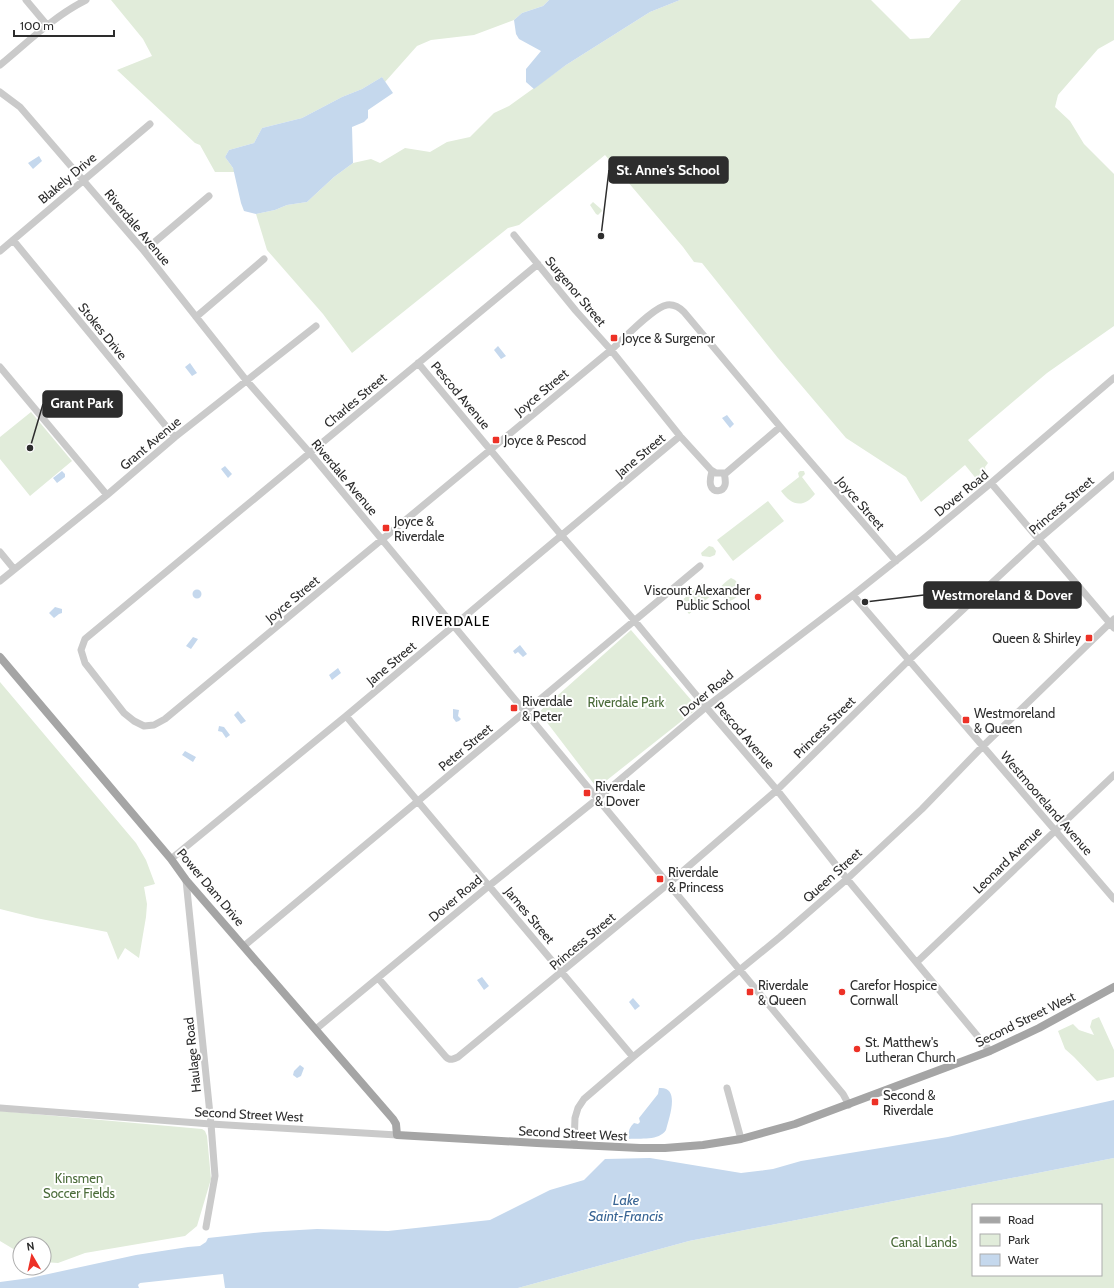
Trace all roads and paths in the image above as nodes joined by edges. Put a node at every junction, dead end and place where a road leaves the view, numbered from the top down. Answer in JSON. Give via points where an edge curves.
{"nodes":[{"id":1,"x":26,"y":0,"type":"edge"},
{"id":2,"x":86,"y":0,"type":"edge"},
{"id":3,"x":47,"y":25,"type":"junction"},
{"id":4,"x":0,"y":65,"type":"edge"},
{"id":5,"x":0,"y":92,"type":"edge"},
{"id":6,"x":150,"y":124,"type":"dead end"},
{"id":7,"x":83,"y":180,"type":"junction"},
{"id":8,"x":209,"y":196,"type":"dead end"},
{"id":9,"x":514,"y":235,"type":"dead end"},
{"id":10,"x":13,"y":240,"type":"junction"},
{"id":11,"x":0,"y":251,"type":"edge"},
{"id":12,"x":144,"y":251,"type":"junction"},
{"id":13,"x":264,"y":259,"type":"dead end"},
{"id":14,"x":538,"y":264,"type":"junction"},
{"id":15,"x":196,"y":317,"type":"junction"},
{"id":16,"x":316,"y":326,"type":"dead end"},
{"id":17,"x":611,"y":350,"type":"junction"},
{"id":18,"x":418,"y":363,"type":"junction"},
{"id":19,"x":0,"y":367,"type":"edge"},
{"id":20,"x":1114,"y":378,"type":"edge"},
{"id":21,"x":246,"y":380,"type":"junction"},
{"id":22,"x":780,"y":426,"type":"junction"},
{"id":23,"x":680,"y":436,"type":"junction"},
{"id":24,"x":175,"y":437,"type":"junction"},
{"id":25,"x":491,"y":449,"type":"junction"},
{"id":26,"x":310,"y":453,"type":"junction"},
{"id":27,"x":712,"y":471,"type":"junction"},
{"id":28,"x":724,"y":473,"type":"junction"},
{"id":29,"x":1114,"y":475,"type":"edge"},
{"id":30,"x":991,"y":483,"type":"junction"},
{"id":31,"x":107,"y":495,"type":"junction"},
{"id":32,"x":562,"y":536,"type":"junction"},
{"id":33,"x":1039,"y":539,"type":"junction"},
{"id":34,"x":382,"y":540,"type":"junction"},
{"id":35,"x":0,"y":552,"type":"edge"},
{"id":36,"x":896,"y":561,"type":"junction"},
{"id":37,"x":700,"y":566,"type":"dead end"},
{"id":38,"x":14,"y":569,"type":"junction"},
{"id":39,"x":0,"y":581,"type":"edge"},
{"id":40,"x":853,"y":595,"type":"junction"},
{"id":41,"x":634,"y":620,"type":"junction"},
{"id":42,"x":1112,"y":623,"type":"edge"},
{"id":43,"x":454,"y":626,"type":"junction"},
{"id":44,"x":95,"y":632,"type":"joint"},
{"id":45,"x":0,"y":657,"type":"edge"},
{"id":46,"x":909,"y":660,"type":"junction"},
{"id":47,"x":706,"y":707,"type":"junction"},
{"id":48,"x":526,"y":712,"type":"junction"},
{"id":49,"x":346,"y":716,"type":"junction"},
{"id":50,"x":982,"y":747,"type":"junction"},
{"id":51,"x":1114,"y":775,"type":"edge"},
{"id":52,"x":777,"y":790,"type":"junction"},
{"id":53,"x":597,"y":799,"type":"junction"},
{"id":54,"x":418,"y":802,"type":"junction"},
{"id":55,"x":1055,"y":830,"type":"junction"},
{"id":56,"x":171,"y":859,"type":"junction"},
{"id":57,"x":847,"y":879,"type":"junction"},
{"id":58,"x":186,"y":880,"type":"junction"},
{"id":59,"x":668,"y":884,"type":"junction"},
{"id":60,"x":490,"y":886,"type":"junction"},
{"id":61,"x":1114,"y":898,"type":"edge"},
{"id":62,"x":244,"y":946,"type":"junction"},
{"id":63,"x":917,"y":962,"type":"junction"},
{"id":64,"x":740,"y":969,"type":"junction"},
{"id":65,"x":562,"y":973,"type":"junction"},
{"id":66,"x":378,"y":978,"type":"junction"},
{"id":67,"x":1114,"y":987,"type":"edge"},
{"id":68,"x":316,"y":1029,"type":"junction"},
{"id":69,"x":990,"y":1051,"type":"junction"},
{"id":70,"x":633,"y":1057,"type":"junction"},
{"id":71,"x":727,"y":1088,"type":"dead end"},
{"id":72,"x":849,"y":1105,"type":"junction"},
{"id":73,"x":0,"y":1108,"type":"edge"},
{"id":74,"x":211,"y":1124,"type":"junction"},
{"id":75,"x":397,"y":1135,"type":"junction"},
{"id":76,"x":741,"y":1139,"type":"junction"},
{"id":77,"x":574,"y":1145,"type":"junction"},
{"id":78,"x":206,"y":1227,"type":"dead end"}],
"edges":[{"from":1,"to":3,"type":"street"},
{"from":2,"to":3,"type":"street"},
{"from":3,"to":4,"type":"street"},
{"from":5,"to":7,"type":"street","name":"Riverdale Avenue","via":[[20,107]]},
{"from":6,"to":7,"type":"street","name":"Blakely Drive"},
{"from":7,"to":10,"type":"street","name":"Blakely Drive"},
{"from":7,"to":12,"type":"street","name":"Riverdale Avenue"},
{"from":8,"to":12,"type":"street"},
{"from":9,"to":14,"type":"street","name":"Surgenor Street"},
{"from":10,"to":11,"type":"street","name":"Blakely Drive"},
{"from":10,"to":24,"type":"street","name":"Stokes Drive"},
{"from":12,"to":15,"type":"street","name":"Riverdale Avenue"},
{"from":13,"to":15,"type":"street"},
{"from":14,"to":17,"type":"street","name":"Surgenor Street","via":[[576,312]]},
{"from":14,"to":18,"type":"street","name":"Charles Street"},
{"from":15,"to":21,"type":"street","name":"Riverdale Avenue"},
{"from":16,"to":21,"type":"street","name":"Grant Avenue"},
{"from":17,"to":22,"type":"street","name":"Joyce Street","via":[[660,308],[676,306],[684,312]]},
{"from":17,"to":23,"type":"street","name":"Surgenor Street"},
{"from":17,"to":25,"type":"street","name":"Joyce Street"},
{"from":18,"to":25,"type":"street","name":"Pescod Avenue"},
{"from":18,"to":26,"type":"street","name":"Charles Street"},
{"from":19,"to":31,"type":"street"},
{"from":20,"to":30,"type":"street","name":"Dover Road"},
{"from":21,"to":24,"type":"street","name":"Grant Avenue"},
{"from":21,"to":26,"type":"street","name":"Riverdale Avenue"},
{"from":22,"to":28,"type":"street"},
{"from":22,"to":36,"type":"street","name":"Joyce Street"},
{"from":23,"to":27,"type":"street","name":"Surgenor Street"},
{"from":23,"to":32,"type":"street","name":"Jane Street"},
{"from":24,"to":31,"type":"street","name":"Grant Avenue"},
{"from":25,"to":32,"type":"street","name":"Pescod Avenue"},
{"from":25,"to":34,"type":"street","name":"Joyce Street"},
{"from":26,"to":34,"type":"street","name":"Riverdale Avenue"},
{"from":26,"to":44,"type":"street","name":"Charles Street"},
{"from":27,"to":28,"type":"street"},
{"from":27,"to":28,"type":"street","via":[[711,488],[718,491],[725,487]]},
{"from":29,"to":33,"type":"street","name":"Princess Street"},
{"from":30,"to":33,"type":"street"},
{"from":30,"to":36,"type":"street","name":"Dover Road"},
{"from":31,"to":38,"type":"street","name":"Grant Avenue"},
{"from":32,"to":41,"type":"street","name":"Pescod Avenue"},
{"from":32,"to":43,"type":"street","name":"Jane Street"},
{"from":33,"to":42,"type":"street"},
{"from":33,"to":46,"type":"street","name":"Princess Street"},
{"from":34,"to":43,"type":"street","name":"Riverdale Avenue"},
{"from":34,"to":44,"type":"street","name":"Joyce Street","via":[[165,719],[154,725],[144,726],[134,721],[85,663],[81,650],[85,639]]},
{"from":35,"to":38,"type":"street"},
{"from":36,"to":40,"type":"street","name":"Dover Road"},
{"from":37,"to":41,"type":"street","name":"Peter Street"},
{"from":38,"to":39,"type":"street","name":"Grant Avenue"},
{"from":40,"to":46,"type":"street","name":"Westmooreland Avenue"},
{"from":40,"to":47,"type":"street","name":"Dover Road"},
{"from":41,"to":47,"type":"street","name":"Pescod Avenue"},
{"from":41,"to":48,"type":"street","name":"Peter Street"},
{"from":42,"to":50,"type":"street","name":"Queen Street"},
{"from":43,"to":48,"type":"street","name":"Riverdale Avenue"},
{"from":43,"to":49,"type":"street","name":"Jane Street"},
{"from":45,"to":56,"type":"main road","name":"Power Dam Drive"},
{"from":46,"to":50,"type":"street","name":"Westmooreland Avenue"},
{"from":46,"to":52,"type":"street","name":"Princess Street"},
{"from":47,"to":52,"type":"street","name":"Pescod Avenue"},
{"from":47,"to":53,"type":"street","name":"Dover Road"},
{"from":48,"to":53,"type":"street","name":"Riverdale Avenue"},
{"from":48,"to":54,"type":"street","name":"Peter Street"},
{"from":49,"to":54,"type":"street","name":"James Street"},
{"from":49,"to":56,"type":"street","name":"Jane Street"},
{"from":50,"to":55,"type":"street","name":"Westmooreland Avenue"},
{"from":50,"to":57,"type":"street","name":"Queen Street","via":[[922,809]]},
{"from":51,"to":55,"type":"street","name":"Leonard Avenue"},
{"from":52,"to":57,"type":"street","name":"Pescod Avenue"},
{"from":52,"to":59,"type":"street","name":"Princess Street"},
{"from":53,"to":59,"type":"street","name":"Riverdale Avenue"},
{"from":53,"to":60,"type":"street","name":"Dover Road"},
{"from":54,"to":60,"type":"street","name":"James Street"},
{"from":54,"to":62,"type":"street","name":"Peter Street"},
{"from":55,"to":61,"type":"street","name":"Westmooreland Avenue"},
{"from":55,"to":63,"type":"street","name":"Leonard Avenue"},
{"from":56,"to":58,"type":"main road","name":"Power Dam Drive"},
{"from":57,"to":63,"type":"street","name":"Pescod Avenue"},
{"from":57,"to":64,"type":"street","name":"Queen Street"},
{"from":58,"to":62,"type":"main road","name":"Power Dam Drive"},
{"from":58,"to":74,"type":"street","name":"Haulage Road"},
{"from":59,"to":64,"type":"street","name":"Riverdale Avenue"},
{"from":59,"to":65,"type":"street","name":"Princess Street"},
{"from":60,"to":65,"type":"street","name":"James Street"},
{"from":60,"to":66,"type":"street","name":"Dover Road"},
{"from":62,"to":68,"type":"main road","name":"Power Dam Drive"},
{"from":63,"to":69,"type":"street","name":"Pescod Avenue"},
{"from":64,"to":70,"type":"street","name":"Queen Street"},
{"from":64,"to":72,"type":"street","name":"Riverdale Avenue","via":[[843,1094]]},
{"from":65,"to":66,"type":"street","name":"Princess Street","via":[[451,1060],[448,1060]]},
{"from":65,"to":70,"type":"street","name":"James Street"},
{"from":66,"to":68,"type":"street","name":"Dover Road"},
{"from":67,"to":69,"type":"main road","name":"Second Street West","via":[[1039,1028]]},
{"from":68,"to":75,"type":"main road","name":"Power Dam Drive","via":[[393,1119]]},
{"from":69,"to":72,"type":"main road","name":"Second Street West"},
{"from":70,"to":77,"type":"street","name":"Queen Street","via":[[581,1103],[575,1118]]},
{"from":71,"to":76,"type":"street"},
{"from":72,"to":76,"type":"main road","name":"Second Street West","via":[[796,1124]]},
{"from":73,"to":74,"type":"street","name":"Second Street West"},
{"from":74,"to":75,"type":"street","name":"Second Street West"},
{"from":74,"to":78,"type":"street","name":"Haulage Road","via":[[215,1176]]},
{"from":75,"to":77,"type":"main road","name":"Second Street West"},
{"from":76,"to":77,"type":"main road","name":"Second Street West","via":[[665,1148]]}]}
